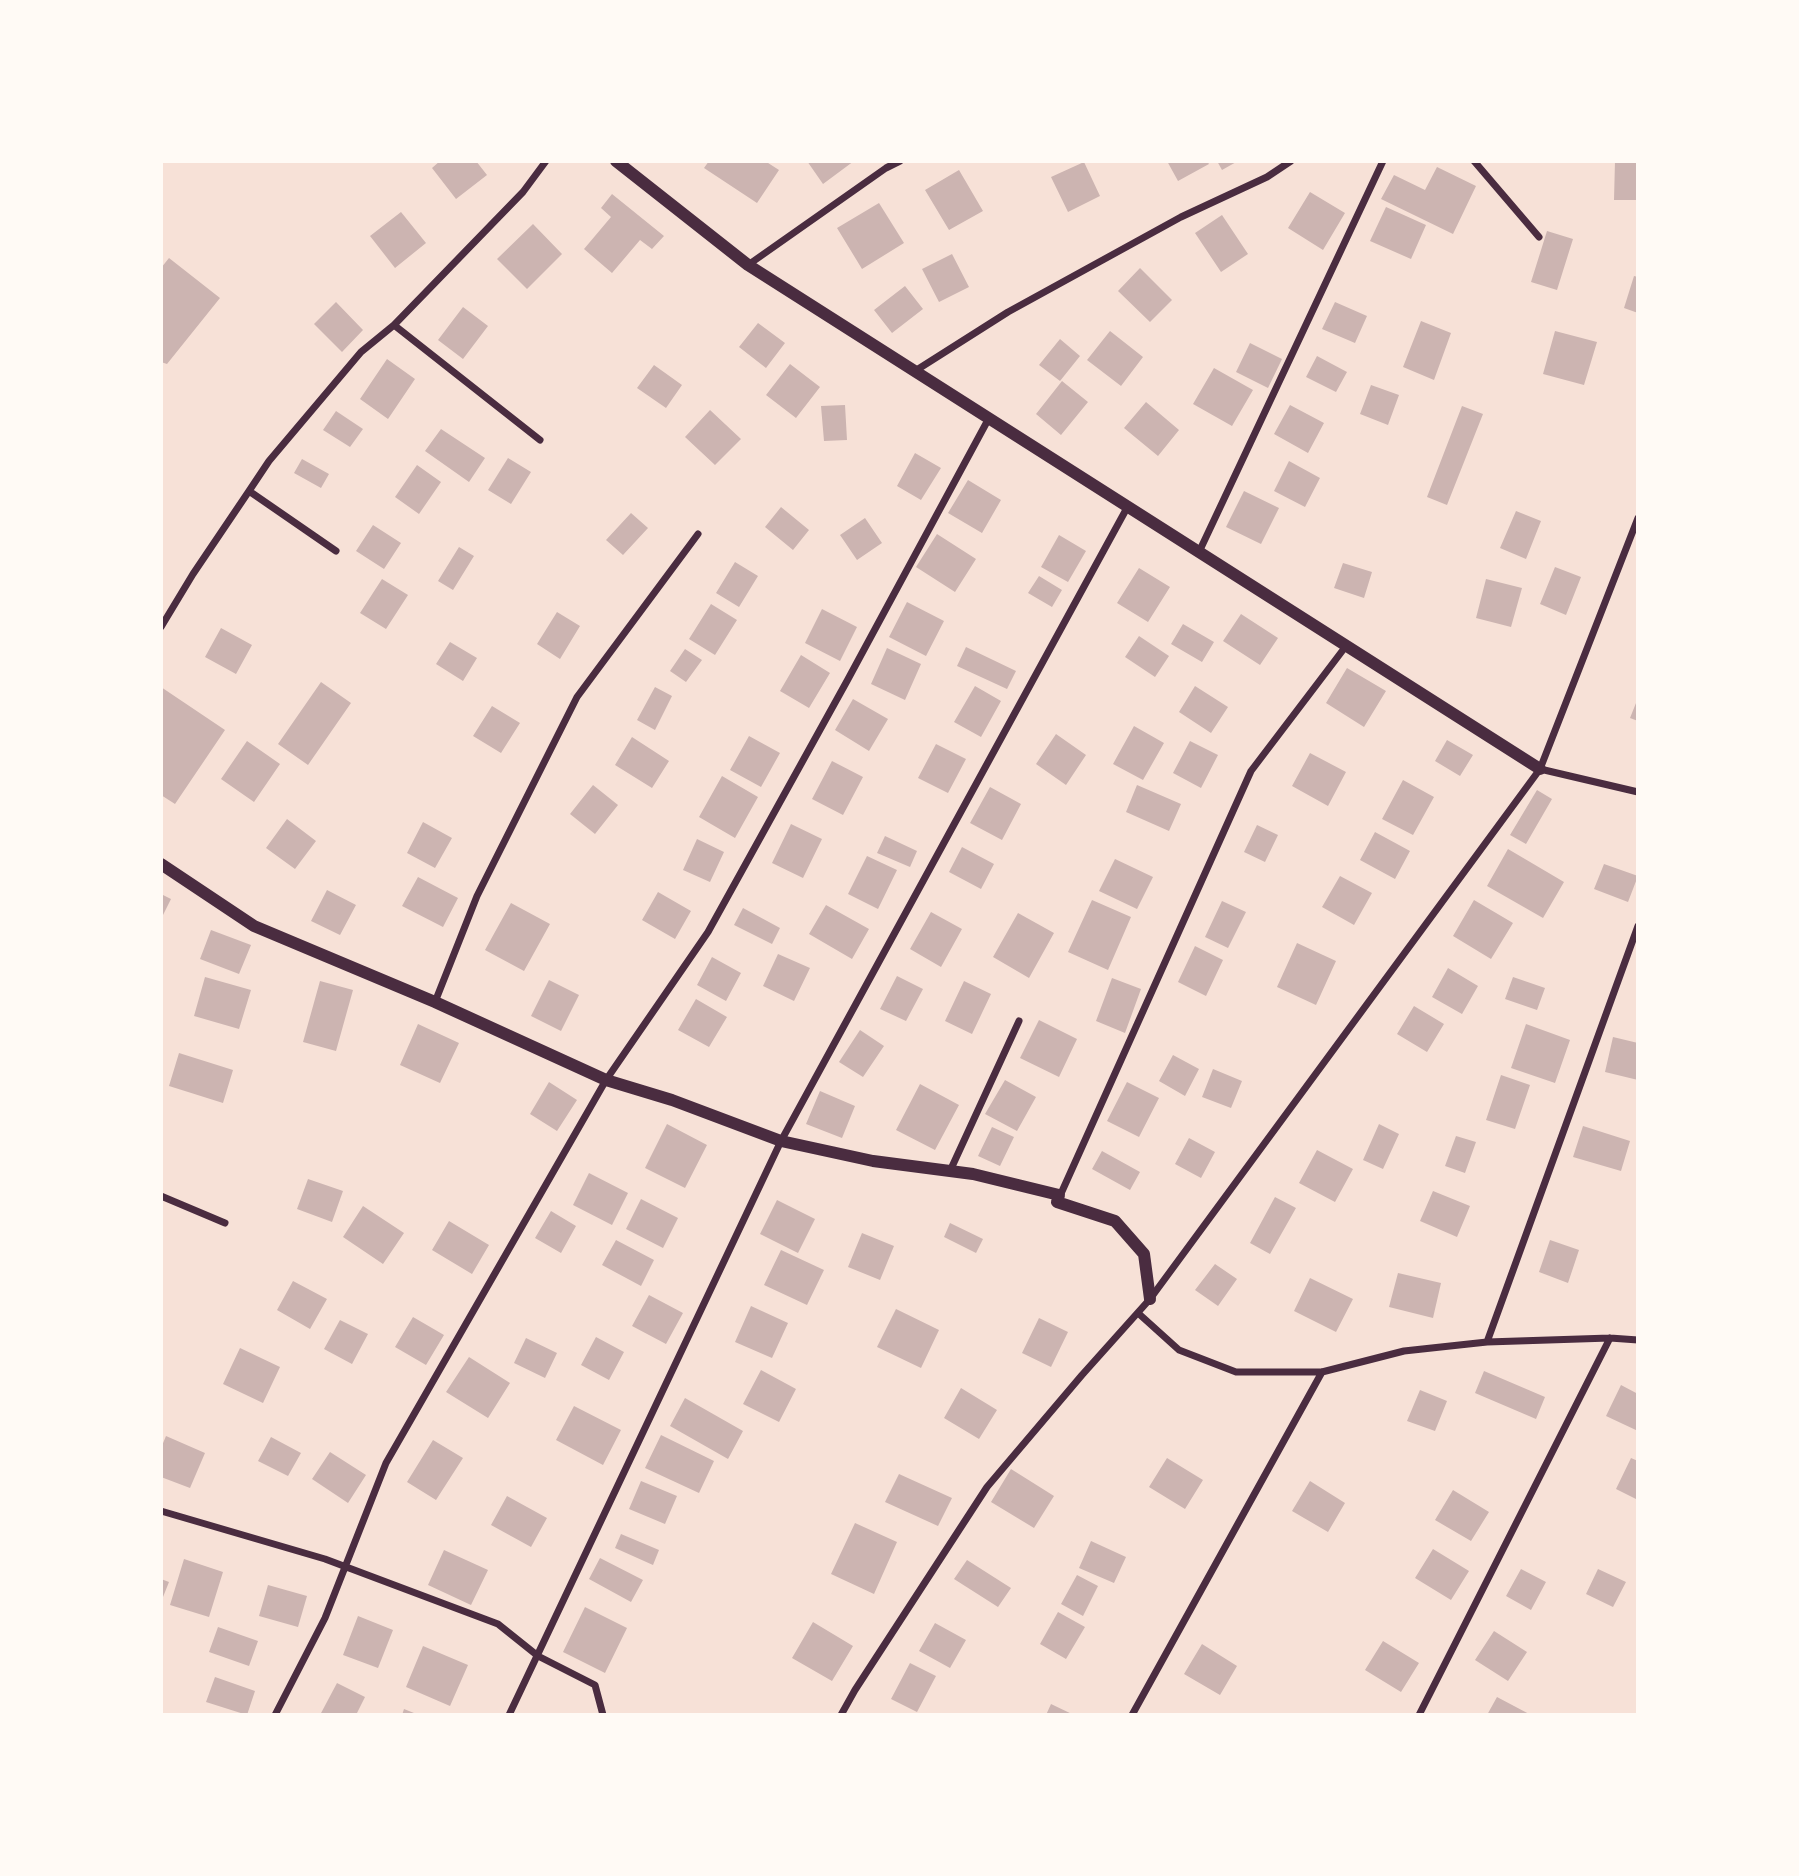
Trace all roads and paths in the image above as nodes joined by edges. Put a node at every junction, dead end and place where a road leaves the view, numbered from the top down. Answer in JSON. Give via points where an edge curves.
{"nodes":[{"id":1,"x":546,"y":161,"type":"edge"},
{"id":2,"x":616,"y":161,"type":"edge"},
{"id":3,"x":900,"y":161,"type":"edge"},
{"id":4,"x":1291,"y":161,"type":"edge"},
{"id":5,"x":1383,"y":161,"type":"edge"},
{"id":6,"x":1474,"y":161,"type":"edge"},
{"id":7,"x":1539,"y":237,"type":"dead end"},
{"id":8,"x":748,"y":265,"type":"junction"},
{"id":9,"x":394,"y":325,"type":"junction"},
{"id":10,"x":915,"y":371,"type":"junction"},
{"id":11,"x":989,"y":418,"type":"junction"},
{"id":12,"x":541,"y":440,"type":"dead end"},
{"id":13,"x":249,"y":491,"type":"junction"},
{"id":14,"x":1128,"y":506,"type":"junction"},
{"id":15,"x":1638,"y":518,"type":"edge"},
{"id":16,"x":698,"y":534,"type":"dead end"},
{"id":17,"x":335,"y":551,"type":"dead end"},
{"id":18,"x":1199,"y":552,"type":"junction"},
{"id":19,"x":161,"y":627,"type":"edge"},
{"id":20,"x":1346,"y":646,"type":"junction"},
{"id":21,"x":1540,"y":769,"type":"junction"},
{"id":22,"x":1638,"y":792,"type":"edge"},
{"id":23,"x":161,"y":864,"type":"edge"},
{"id":24,"x":1638,"y":926,"type":"edge"},
{"id":25,"x":435,"y":1002,"type":"junction"},
{"id":26,"x":1019,"y":1021,"type":"dead end"},
{"id":27,"x":606,"y":1080,"type":"junction"},
{"id":28,"x":781,"y":1141,"type":"junction"},
{"id":29,"x":950,"y":1171,"type":"junction"},
{"id":30,"x":161,"y":1196,"type":"edge"},
{"id":31,"x":1057,"y":1202,"type":"junction"},
{"id":32,"x":225,"y":1223,"type":"dead end"},
{"id":33,"x":1150,"y":1299,"type":"junction"},
{"id":34,"x":1138,"y":1313,"type":"junction"},
{"id":35,"x":1610,"y":1338,"type":"junction"},
{"id":36,"x":1638,"y":1340,"type":"edge"},
{"id":37,"x":1487,"y":1342,"type":"junction"},
{"id":38,"x":1322,"y":1372,"type":"junction"},
{"id":39,"x":161,"y":1511,"type":"edge"},
{"id":40,"x":345,"y":1566,"type":"junction"},
{"id":41,"x":538,"y":1656,"type":"junction"},
{"id":42,"x":275,"y":1715,"type":"edge"},
{"id":43,"x":509,"y":1715,"type":"edge"},
{"id":44,"x":603,"y":1715,"type":"edge"},
{"id":45,"x":841,"y":1715,"type":"edge"},
{"id":46,"x":1132,"y":1715,"type":"edge"},
{"id":47,"x":1419,"y":1715,"type":"edge"}],
"edges":[{"from":1,"to":9,"type":"street","via":[[523,192]]},
{"from":2,"to":8,"type":"street"},
{"from":3,"to":8,"type":"street"},
{"from":4,"to":10,"type":"street","via":[[1008,312]]},
{"from":5,"to":18,"type":"street"},
{"from":6,"to":7,"type":"street"},
{"from":8,"to":10,"type":"street"},
{"from":9,"to":12,"type":"street"},
{"from":9,"to":13,"type":"street","via":[[361,352]]},
{"from":10,"to":11,"type":"street"},
{"from":11,"to":14,"type":"street"},
{"from":11,"to":27,"type":"street","via":[[708,932]]},
{"from":13,"to":17,"type":"street"},
{"from":13,"to":19,"type":"street"},
{"from":14,"to":18,"type":"street"},
{"from":14,"to":28,"type":"street"},
{"from":15,"to":21,"type":"street"},
{"from":16,"to":25,"type":"street","via":[[578,697],[477,896]]},
{"from":18,"to":20,"type":"street"},
{"from":20,"to":21,"type":"street"},
{"from":20,"to":31,"type":"street","via":[[1251,771]]},
{"from":21,"to":22,"type":"street"},
{"from":21,"to":33,"type":"street"},
{"from":23,"to":25,"type":"street","via":[[254,926]]},
{"from":24,"to":37,"type":"street"},
{"from":25,"to":27,"type":"street"},
{"from":26,"to":29,"type":"street"},
{"from":27,"to":28,"type":"street"},
{"from":27,"to":40,"type":"street","via":[[386,1463]]},
{"from":28,"to":29,"type":"street","via":[[873,1161]]},
{"from":28,"to":41,"type":"street"},
{"from":29,"to":31,"type":"street","via":[[1059,1195]]},
{"from":30,"to":32,"type":"street"},
{"from":31,"to":33,"type":"street","via":[[1115,1221],[1144,1254]]},
{"from":33,"to":34,"type":"street"},
{"from":34,"to":38,"type":"street","via":[[1179,1350],[1236,1372]]},
{"from":34,"to":45,"type":"street","via":[[987,1487]]},
{"from":35,"to":36,"type":"street"},
{"from":35,"to":37,"type":"street"},
{"from":35,"to":47,"type":"street"},
{"from":37,"to":38,"type":"street","via":[[1404,1351]]},
{"from":38,"to":46,"type":"street"},
{"from":39,"to":40,"type":"street"},
{"from":40,"to":41,"type":"street","via":[[498,1624]]},
{"from":40,"to":42,"type":"street","via":[[325,1618]]},
{"from":41,"to":43,"type":"street"},
{"from":41,"to":44,"type":"street","via":[[595,1685]]}]}
